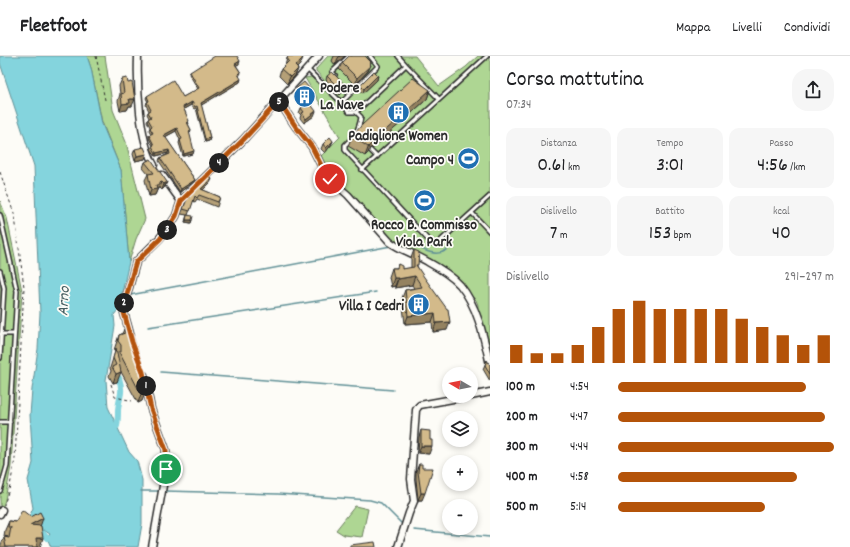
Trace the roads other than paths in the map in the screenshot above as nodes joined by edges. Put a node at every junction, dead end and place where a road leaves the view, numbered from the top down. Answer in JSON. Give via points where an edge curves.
{"nodes":[{"id":1,"x":138,"y":56,"type":"edge"},
{"id":2,"x":319,"y":56,"type":"edge"},
{"id":3,"x":349,"y":56,"type":"edge"},
{"id":4,"x":370,"y":56,"type":"edge"},
{"id":5,"x":398,"y":56,"type":"edge"},
{"id":6,"x":487,"y":56,"type":"edge"},
{"id":7,"x":406,"y":65,"type":"junction"},
{"id":8,"x":307,"y":69,"type":"junction"},
{"id":9,"x":336,"y":77,"type":"edge"},
{"id":10,"x":440,"y":100,"type":"junction"},
{"id":11,"x":279,"y":101,"type":"junction"},
{"id":12,"x":343,"y":104,"type":"junction"},
{"id":13,"x":356,"y":112,"type":"junction"},
{"id":14,"x":370,"y":150,"type":"edge"},
{"id":15,"x":377,"y":157,"type":"junction"},
{"id":16,"x":362,"y":170,"type":"junction"},
{"id":17,"x":490,"y":196,"type":"edge"},
{"id":18,"x":181,"y":201,"type":"junction"},
{"id":19,"x":472,"y":213,"type":"junction"},
{"id":20,"x":0,"y":215,"type":"edge"},
{"id":21,"x":490,"y":232,"type":"edge"},
{"id":22,"x":0,"y":271,"type":"edge"},
{"id":23,"x":1,"y":282,"type":"edge"},
{"id":24,"x":2,"y":299,"type":"edge"},
{"id":25,"x":1,"y":317,"type":"edge"},
{"id":26,"x":1,"y":334,"type":"edge"},
{"id":27,"x":14,"y":334,"type":"junction"},
{"id":28,"x":0,"y":340,"type":"edge"},
{"id":29,"x":132,"y":342,"type":"edge"},
{"id":30,"x":0,"y":358,"type":"edge"},
{"id":31,"x":490,"y":365,"type":"edge"},
{"id":32,"x":141,"y":366,"type":"edge"},
{"id":33,"x":490,"y":392,"type":"edge"},
{"id":34,"x":478,"y":394,"type":"edge"},
{"id":35,"x":442,"y":402,"type":"edge"},
{"id":36,"x":0,"y":422,"type":"edge"},
{"id":37,"x":10,"y":422,"type":"junction"},
{"id":38,"x":2,"y":477,"type":"edge"},
{"id":39,"x":0,"y":491,"type":"edge"},
{"id":40,"x":152,"y":547,"type":"edge"},
{"id":41,"x":398,"y":547,"type":"edge"}],
"edges":[{"from":1,"to":18,"type":"street","via":[[137,79],[145,146],[156,168]]},
{"from":2,"to":8,"type":"street"},
{"from":3,"to":9,"type":"lane","via":[[332,72]]},
{"from":4,"to":12,"type":"lane","via":[[378,66],[350,92],[343,100]]},
{"from":5,"to":7,"type":"lane"},
{"from":6,"to":10,"type":"lane"},
{"from":7,"to":10,"type":"lane"},
{"from":7,"to":13,"type":"lane"},
{"from":8,"to":11,"type":"street"},
{"from":8,"to":12,"type":"lane"},
{"from":10,"to":15,"type":"lane"},
{"from":11,"to":18,"type":"street"},
{"from":11,"to":31,"type":"street","via":[[312,147],[330,179],[390,242],[427,261],[460,285],[476,312]]},
{"from":12,"to":13,"type":"lane","via":[[350,112]]},
{"from":13,"to":16,"type":"lane","via":[[360,122],[354,136],[344,148]]},
{"from":14,"to":15,"type":"lane"},
{"from":15,"to":16,"type":"lane"},
{"from":16,"to":19,"type":"lane","via":[[432,244],[438,243]]},
{"from":17,"to":19,"type":"lane"},
{"from":18,"to":29,"type":"street","via":[[169,227],[136,262],[123,309]]},
{"from":19,"to":21,"type":"lane"},
{"from":20,"to":27,"type":"lane","via":[[17,291]]},
{"from":22,"to":23,"type":"lane"},
{"from":23,"to":24,"type":"lane","via":[[4,288]]},
{"from":24,"to":25,"type":"lane"},
{"from":25,"to":26,"type":"lane"},
{"from":26,"to":27,"type":"lane"},
{"from":26,"to":28,"type":"lane"},
{"from":27,"to":37,"type":"lane"},
{"from":28,"to":30,"type":"lane"},
{"from":32,"to":40,"type":"street","via":[[151,409],[166,450],[166,469]]},
{"from":33,"to":34,"type":"street"},
{"from":35,"to":41,"type":"street","via":[[418,406],[416,410],[411,479],[414,501]]},
{"from":36,"to":37,"type":"lane"},
{"from":37,"to":38,"type":"lane","via":[[7,466]]},
{"from":38,"to":39,"type":"lane"}]}
